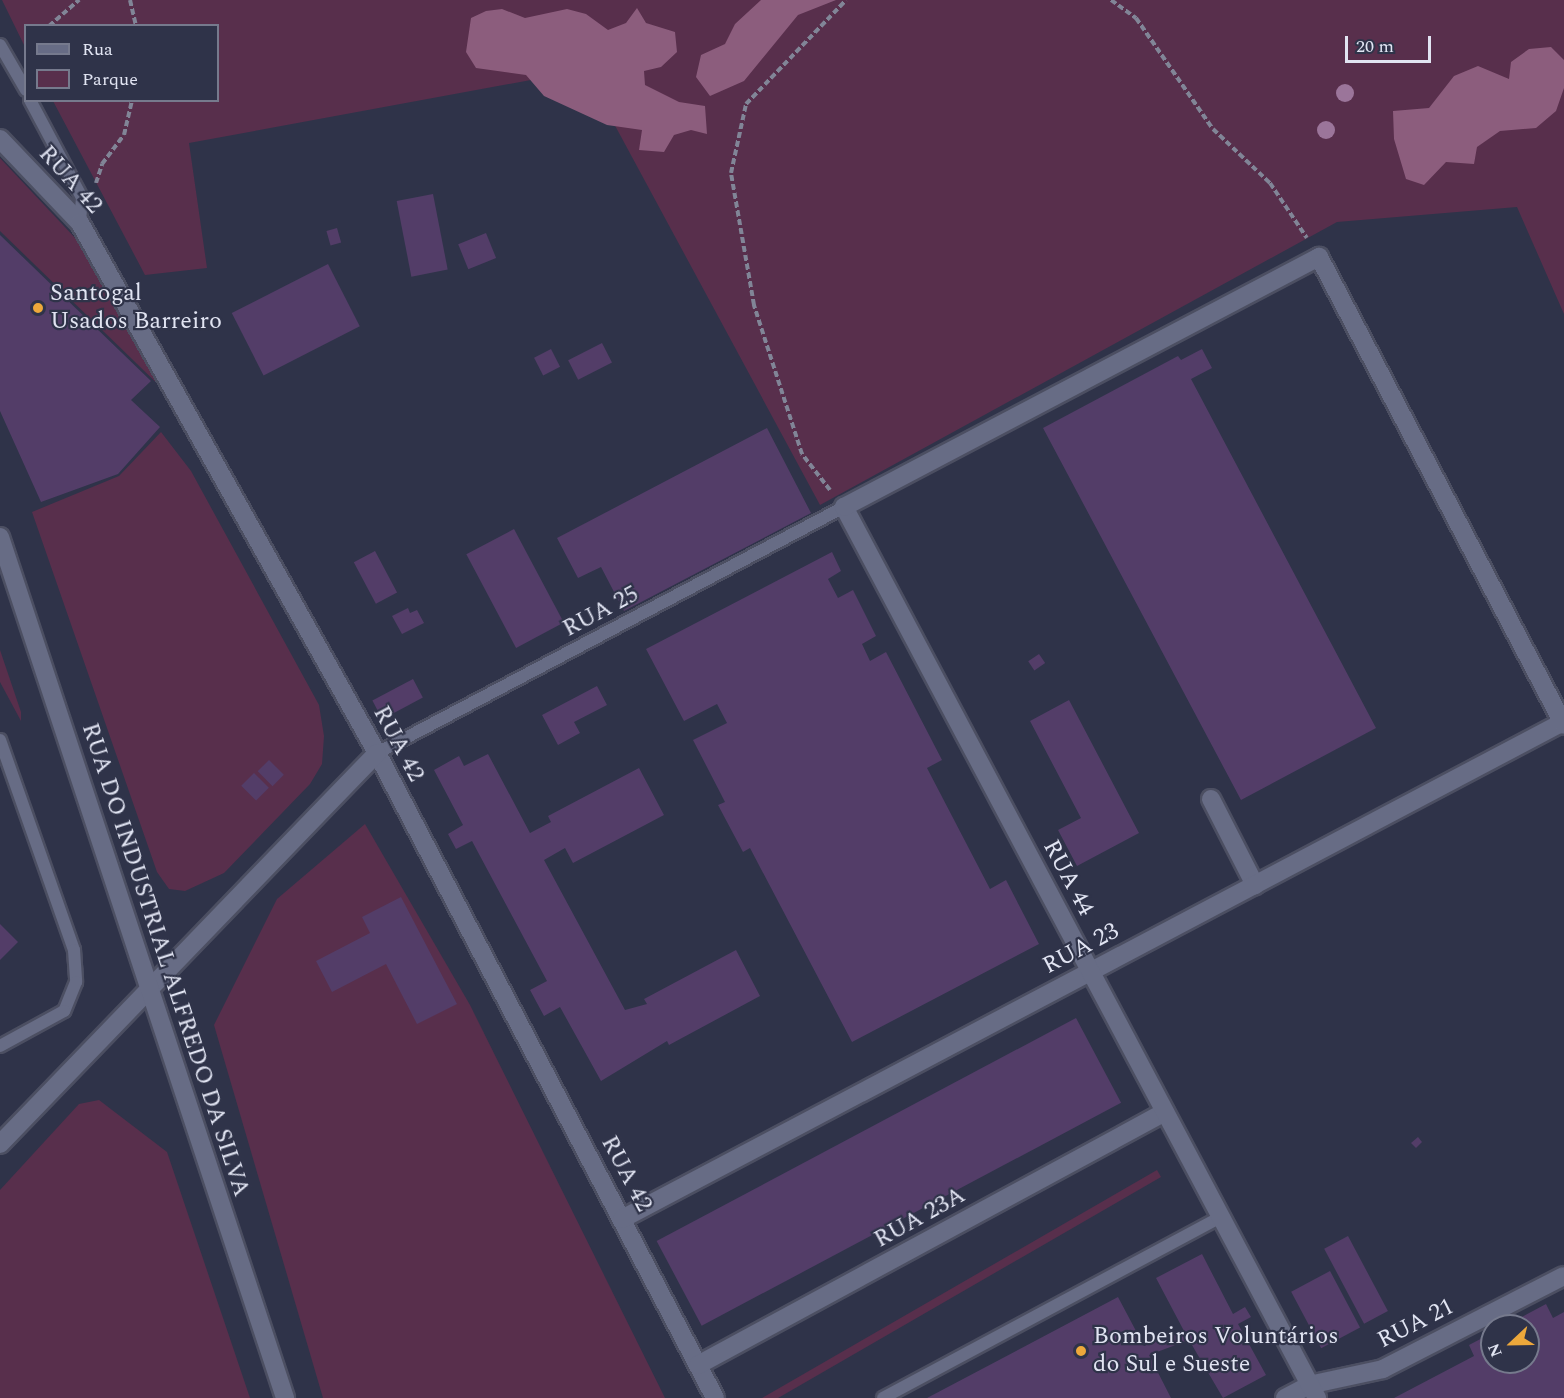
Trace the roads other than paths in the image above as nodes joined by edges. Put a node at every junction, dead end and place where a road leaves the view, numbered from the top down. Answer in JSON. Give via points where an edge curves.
{"nodes":[{"id":1,"x":0,"y":45,"type":"edge"},
{"id":2,"x":24,"y":87,"type":"edge"},
{"id":3,"x":31,"y":102,"type":"edge"},
{"id":4,"x":0,"y":139,"type":"edge"},
{"id":5,"x":80,"y":223,"type":"junction"},
{"id":6,"x":844,"y":507,"type":"junction"},
{"id":7,"x":0,"y":537,"type":"edge"},
{"id":8,"x":1563,"y":723,"type":"edge"},
{"id":9,"x":0,"y":740,"type":"edge"},
{"id":10,"x":377,"y":753,"type":"junction"},
{"id":11,"x":1211,"y":799,"type":"dead end"},
{"id":12,"x":1255,"y":885,"type":"junction"},
{"id":13,"x":1090,"y":972,"type":"junction"},
{"id":14,"x":149,"y":987,"type":"junction"},
{"id":15,"x":0,"y":1046,"type":"edge"},
{"id":16,"x":1164,"y":1112,"type":"junction"},
{"id":17,"x":0,"y":1144,"type":"edge"},
{"id":18,"x":1220,"y":1217,"type":"junction"},
{"id":19,"x":622,"y":1219,"type":"junction"},
{"id":20,"x":1564,"y":1276,"type":"edge"},
{"id":21,"x":698,"y":1365,"type":"junction"},
{"id":22,"x":1313,"y":1391,"type":"edge"},
{"id":23,"x":285,"y":1398,"type":"edge"},
{"id":24,"x":715,"y":1398,"type":"edge"},
{"id":25,"x":884,"y":1398,"type":"edge"},
{"id":26,"x":1285,"y":1398,"type":"edge"}],
"edges":[{"from":1,"to":2,"type":"lane"},
{"from":3,"to":5,"type":"lane","via":[[82,198]]},
{"from":4,"to":5,"type":"street","name":"RUA 42"},
{"from":5,"to":10,"type":"street","name":"RUA 42"},
{"from":6,"to":8,"type":"street","via":[[1319,257]]},
{"from":6,"to":10,"type":"lane","name":"RUA 25"},
{"from":6,"to":13,"type":"street","name":"RUA 44"},
{"from":7,"to":14,"type":"street","name":"RUA DO INDUSTRIAL ALFREDO DA SILVA"},
{"from":8,"to":12,"type":"street","name":"RUA 23"},
{"from":9,"to":15,"type":"lane","via":[[74,950],[76,982],[64,1011]]},
{"from":10,"to":14,"type":"street"},
{"from":10,"to":19,"type":"street","name":"RUA 42"},
{"from":11,"to":12,"type":"street"},
{"from":12,"to":13,"type":"street","name":"RUA 23"},
{"from":13,"to":16,"type":"street","name":"RUA 44"},
{"from":13,"to":19,"type":"street","name":"RUA 23"},
{"from":14,"to":17,"type":"street"},
{"from":14,"to":23,"type":"street","name":"RUA DO INDUSTRIAL ALFREDO DA SILVA"},
{"from":16,"to":18,"type":"street","name":"RUA 44"},
{"from":16,"to":21,"type":"street","name":"RUA 23A"},
{"from":18,"to":22,"type":"street","name":"RUA 44"},
{"from":18,"to":25,"type":"lane"},
{"from":19,"to":21,"type":"street","name":"RUA 42"},
{"from":20,"to":22,"type":"street","name":"RUA 21","via":[[1383,1369]]},
{"from":21,"to":24,"type":"street","name":"RUA 42"},
{"from":22,"to":26,"type":"street","name":"RUA 21"}]}
